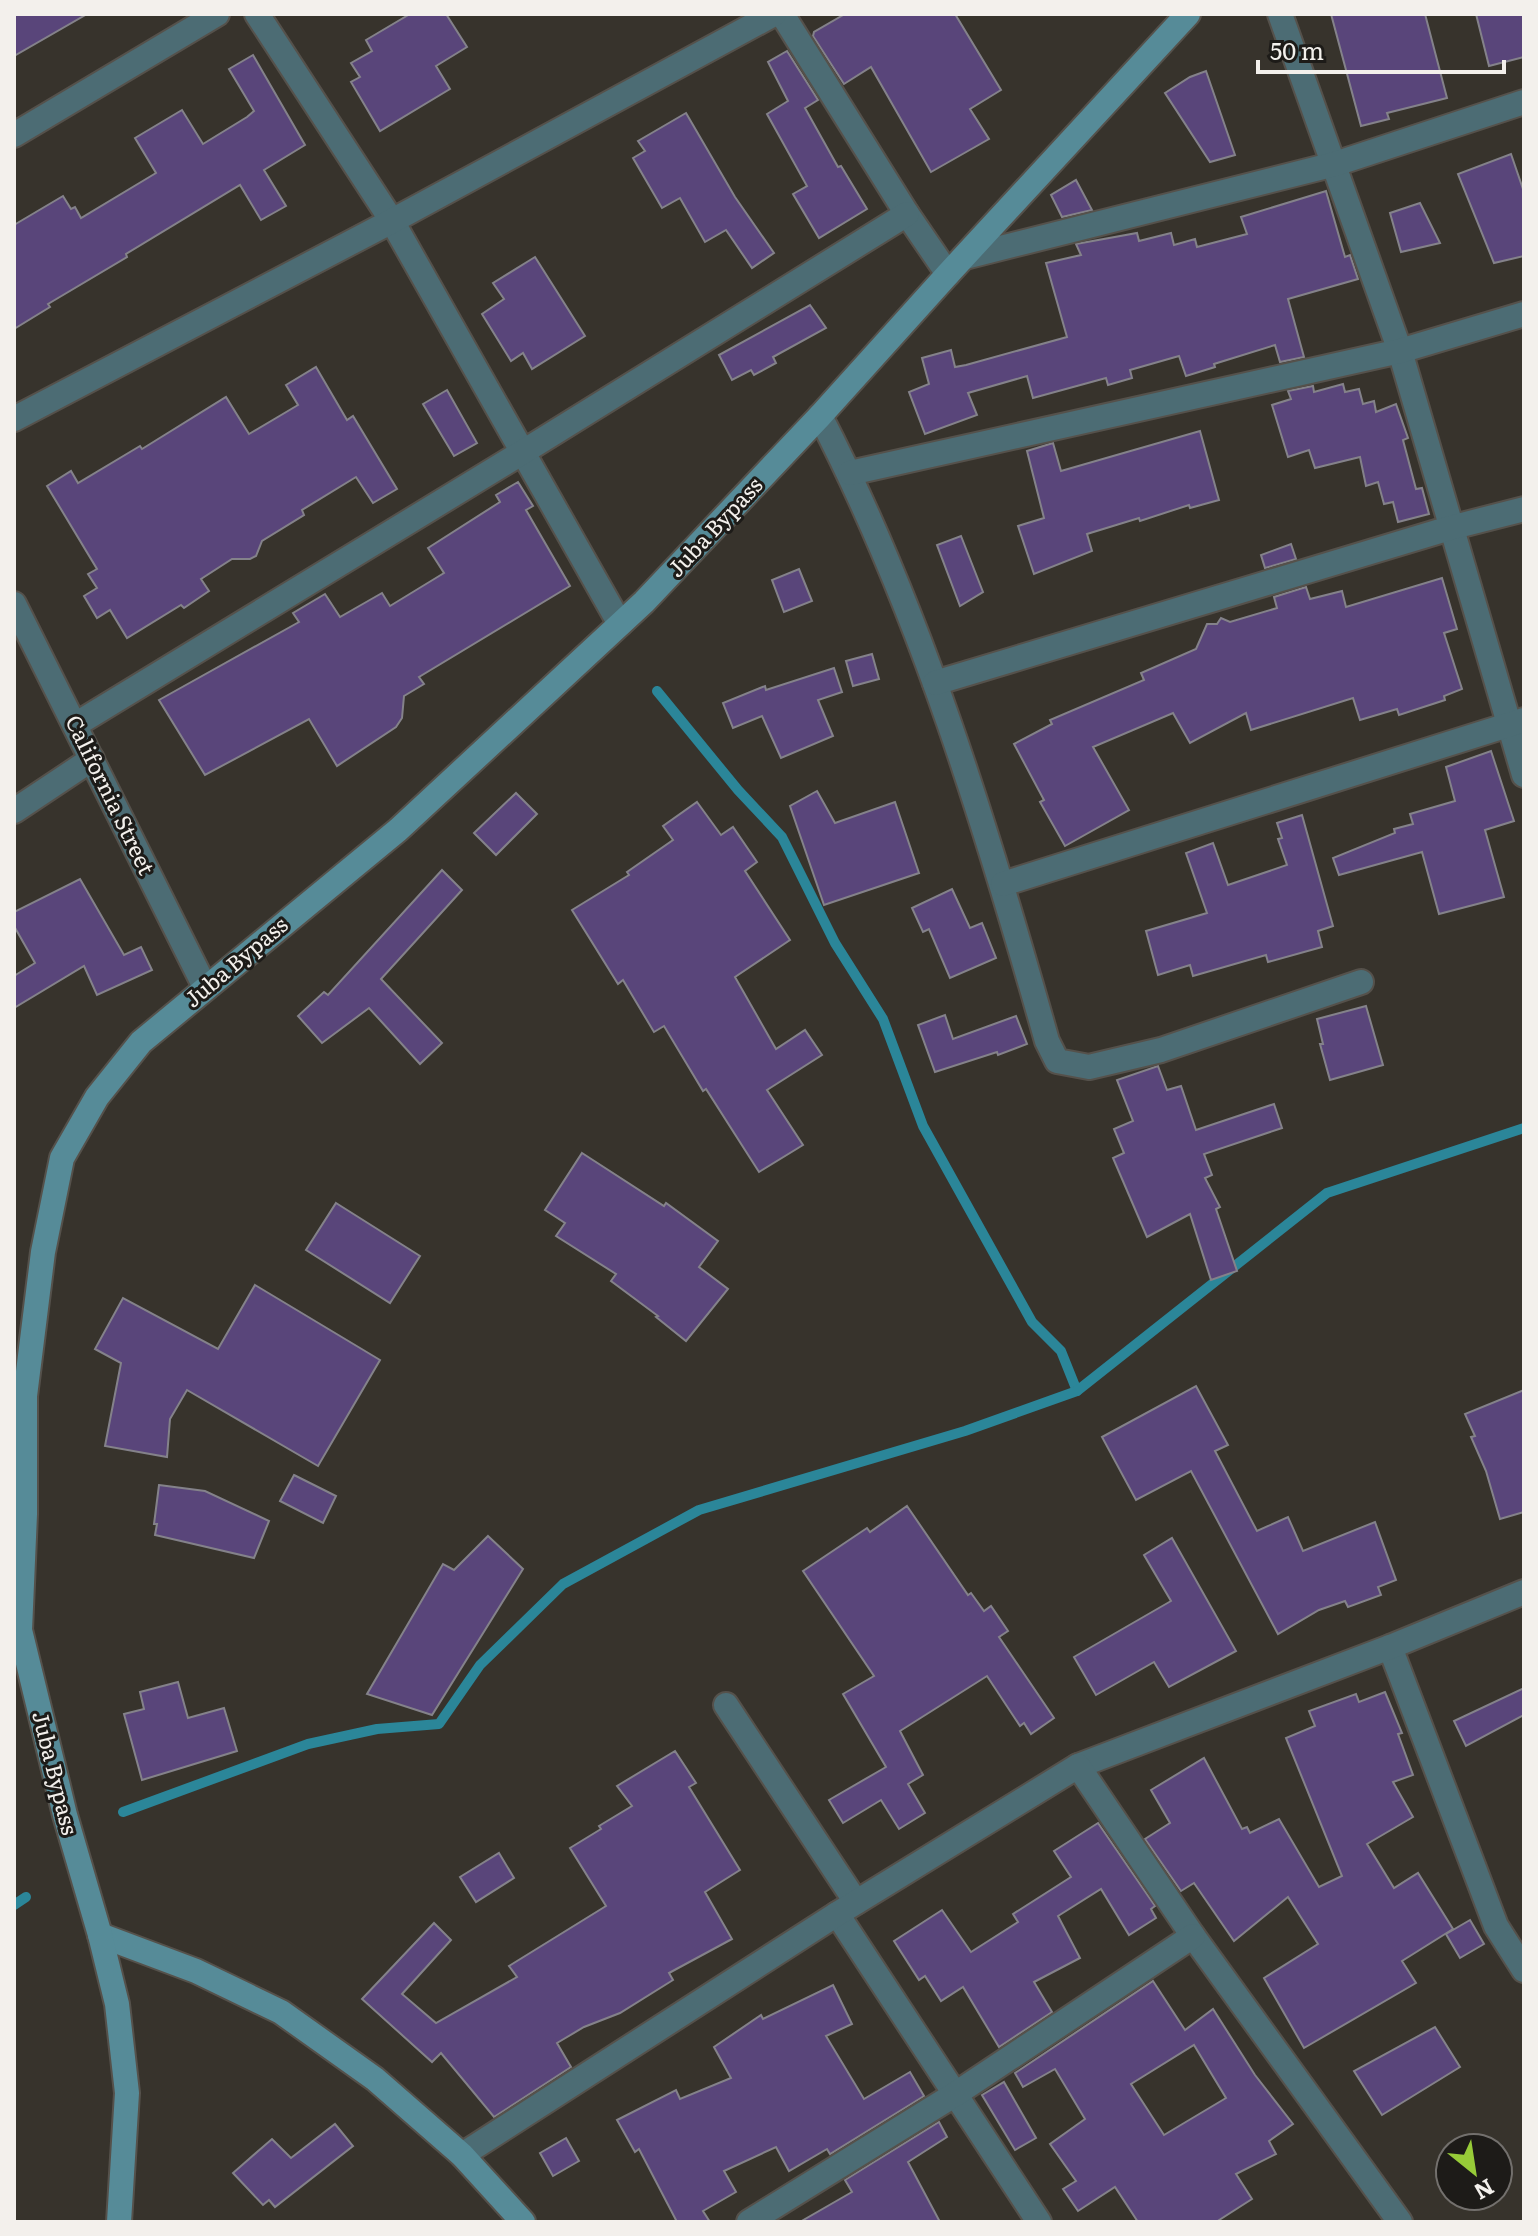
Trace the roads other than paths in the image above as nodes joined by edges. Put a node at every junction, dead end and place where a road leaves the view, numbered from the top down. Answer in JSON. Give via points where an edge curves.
{"nodes":[{"id":1,"x":217,"y":14,"type":"edge"},
{"id":2,"x":257,"y":14,"type":"edge"},
{"id":3,"x":774,"y":14,"type":"edge"},
{"id":4,"x":782,"y":14,"type":"edge"},
{"id":5,"x":1280,"y":14,"type":"edge"},
{"id":6,"x":1178,"y":18,"type":"edge"},
{"id":7,"x":1524,"y":102,"type":"edge"},
{"id":8,"x":14,"y":135,"type":"edge"},
{"id":9,"x":1335,"y":164,"type":"junction"},
{"id":10,"x":907,"y":214,"type":"junction"},
{"id":11,"x":392,"y":221,"type":"junction"},
{"id":12,"x":956,"y":265,"type":"junction"},
{"id":13,"x":1524,"y":314,"type":"edge"},
{"id":14,"x":1400,"y":351,"type":"junction"},
{"id":15,"x":820,"y":416,"type":"junction"},
{"id":16,"x":14,"y":419,"type":"edge"},
{"id":17,"x":523,"y":452,"type":"junction"},
{"id":18,"x":850,"y":473,"type":"junction"},
{"id":19,"x":1524,"y":509,"type":"edge"},
{"id":20,"x":1450,"y":528,"type":"junction"},
{"id":21,"x":14,"y":604,"type":"edge"},
{"id":22,"x":620,"y":624,"type":"junction"},
{"id":23,"x":935,"y":683,"type":"junction"},
{"id":24,"x":1516,"y":722,"type":"edge"},
{"id":25,"x":75,"y":725,"type":"junction"},
{"id":26,"x":92,"y":759,"type":"junction"},
{"id":27,"x":1524,"y":775,"type":"edge"},
{"id":28,"x":14,"y":811,"type":"edge"},
{"id":29,"x":1003,"y":884,"type":"junction"},
{"id":30,"x":1361,"y":982,"type":"dead end"},
{"id":31,"x":205,"y":987,"type":"junction"},
{"id":32,"x":19,"y":1506,"type":"edge"},
{"id":33,"x":1524,"y":1592,"type":"edge"},
{"id":34,"x":17,"y":1632,"type":"edge"},
{"id":35,"x":1390,"y":1647,"type":"junction"},
{"id":36,"x":726,"y":1705,"type":"dead end"},
{"id":37,"x":1078,"y":1766,"type":"junction"},
{"id":38,"x":847,"y":1908,"type":"junction"},
{"id":39,"x":100,"y":1935,"type":"junction"},
{"id":40,"x":1193,"y":1936,"type":"junction"},
{"id":41,"x":1524,"y":1970,"type":"edge"},
{"id":42,"x":954,"y":2095,"type":"junction"},
{"id":43,"x":462,"y":2155,"type":"junction"},
{"id":44,"x":119,"y":2222,"type":"edge"},
{"id":45,"x":523,"y":2222,"type":"edge"},
{"id":46,"x":749,"y":2222,"type":"edge"},
{"id":47,"x":1039,"y":2222,"type":"edge"},
{"id":48,"x":1400,"y":2222,"type":"edge"}],
"edges":[{"from":1,"to":8,"type":"street"},
{"from":2,"to":11,"type":"street"},
{"from":3,"to":11,"type":"street"},
{"from":4,"to":10,"type":"street"},
{"from":5,"to":9,"type":"street"},
{"from":6,"to":12,"type":"main road","name":"Juba Bypass"},
{"from":7,"to":9,"type":"street"},
{"from":9,"to":12,"type":"street"},
{"from":9,"to":14,"type":"street"},
{"from":10,"to":12,"type":"street"},
{"from":10,"to":17,"type":"street"},
{"from":11,"to":16,"type":"street"},
{"from":11,"to":17,"type":"street"},
{"from":12,"to":15,"type":"main road","name":"Juba Bypass"},
{"from":13,"to":14,"type":"street"},
{"from":14,"to":18,"type":"street"},
{"from":14,"to":20,"type":"street"},
{"from":15,"to":18,"type":"street"},
{"from":15,"to":22,"type":"main road","name":"Juba Bypass"},
{"from":17,"to":22,"type":"street"},
{"from":17,"to":25,"type":"street"},
{"from":18,"to":23,"type":"street"},
{"from":19,"to":20,"type":"street"},
{"from":20,"to":23,"type":"street"},
{"from":20,"to":24,"type":"street"},
{"from":21,"to":25,"type":"street","name":"California Street"},
{"from":22,"to":31,"type":"main road","name":"Juba Bypass","via":[[398,830]]},
{"from":23,"to":29,"type":"street"},
{"from":24,"to":27,"type":"street"},
{"from":24,"to":29,"type":"street"},
{"from":25,"to":26,"type":"street","name":"California Street"},
{"from":26,"to":28,"type":"street"},
{"from":26,"to":31,"type":"street","name":"California Street"},
{"from":29,"to":30,"type":"street","via":[[1057,1061],[1089,1067],[1161,1050]]},
{"from":31,"to":32,"type":"main road","name":"Juba Bypass","via":[[141,1042],[97,1097],[62,1158],[43,1252],[25,1396]]},
{"from":32,"to":34,"type":"main road","name":"Juba Bypass"},
{"from":33,"to":35,"type":"street"},
{"from":34,"to":39,"type":"main road","name":"Juba Bypass"},
{"from":35,"to":37,"type":"street"},
{"from":35,"to":41,"type":"street","via":[[1496,1926]]},
{"from":36,"to":38,"type":"street"},
{"from":37,"to":38,"type":"street"},
{"from":37,"to":40,"type":"street"},
{"from":38,"to":42,"type":"street"},
{"from":38,"to":43,"type":"street"},
{"from":39,"to":43,"type":"main road","via":[[196,1971],[281,2012],[375,2079]]},
{"from":39,"to":44,"type":"main road","name":"Juba Bypass","via":[[117,2004],[127,2093]]},
{"from":40,"to":42,"type":"street"},
{"from":40,"to":48,"type":"street"},
{"from":42,"to":46,"type":"street"},
{"from":42,"to":47,"type":"street"},
{"from":43,"to":45,"type":"main road"}]}
